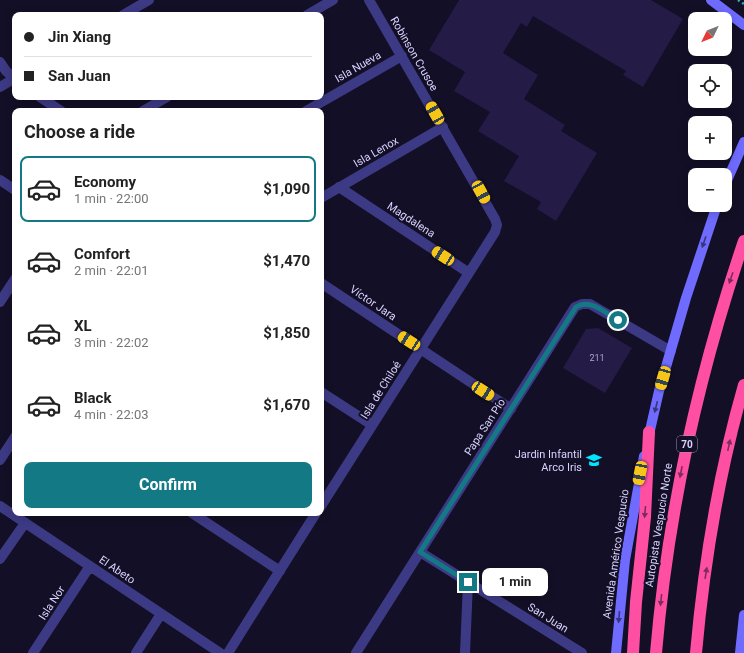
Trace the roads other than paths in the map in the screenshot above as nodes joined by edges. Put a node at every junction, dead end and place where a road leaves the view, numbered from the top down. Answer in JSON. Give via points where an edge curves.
{"nodes":[{"id":1,"x":149,"y":0,"type":"edge"},
{"id":2,"x":333,"y":0,"type":"edge"},
{"id":3,"x":369,"y":0,"type":"edge"},
{"id":4,"x":711,"y":0,"type":"edge"},
{"id":5,"x":128,"y":12,"type":"edge"},
{"id":6,"x":312,"y":12,"type":"edge"},
{"id":7,"x":744,"y":25,"type":"edge"},
{"id":8,"x":402,"y":56,"type":"junction"},
{"id":9,"x":0,"y":62,"type":"edge"},
{"id":10,"x":12,"y":76,"type":"edge"},
{"id":11,"x":12,"y":81,"type":"edge"},
{"id":12,"x":0,"y":87,"type":"edge"},
{"id":13,"x":44,"y":100,"type":"edge"},
{"id":14,"x":162,"y":100,"type":"edge"},
{"id":15,"x":56,"y":108,"type":"edge"},
{"id":16,"x":148,"y":108,"type":"edge"},
{"id":17,"x":311,"y":108,"type":"edge"},
{"id":18,"x":443,"y":127,"type":"junction"},
{"id":19,"x":744,"y":142,"type":"edge"},
{"id":20,"x":732,"y":169,"type":"edge"},
{"id":21,"x":0,"y":180,"type":"edge"},
{"id":22,"x":12,"y":188,"type":"edge"},
{"id":23,"x":339,"y":188,"type":"junction"},
{"id":24,"x":324,"y":196,"type":"edge"},
{"id":25,"x":715,"y":212,"type":"edge"},
{"id":26,"x":497,"y":225,"type":"joint"},
{"id":27,"x":744,"y":241,"type":"edge"},
{"id":28,"x":469,"y":273,"type":"junction"},
{"id":29,"x":12,"y":281,"type":"edge"},
{"id":30,"x":324,"y":285,"type":"edge"},
{"id":31,"x":4,"y":288,"type":"edge"},
{"id":32,"x":0,"y":302,"type":"edge"},
{"id":33,"x":420,"y":349,"type":"junction"},
{"id":34,"x":671,"y":352,"type":"junction"},
{"id":35,"x":744,"y":385,"type":"edge"},
{"id":36,"x":324,"y":394,"type":"edge"},
{"id":37,"x":511,"y":409,"type":"junction"},
{"id":38,"x":372,"y":425,"type":"junction"},
{"id":39,"x":649,"y":432,"type":"junction"},
{"id":40,"x":12,"y":442,"type":"edge"},
{"id":41,"x":0,"y":460,"type":"edge"},
{"id":42,"x":324,"y":497,"type":"edge"},
{"id":43,"x":0,"y":506,"type":"edge"},
{"id":44,"x":12,"y":514,"type":"edge"},
{"id":45,"x":15,"y":516,"type":"edge"},
{"id":46,"x":197,"y":516,"type":"edge"},
{"id":47,"x":314,"y":516,"type":"edge"},
{"id":48,"x":25,"y":523,"type":"junction"},
{"id":49,"x":420,"y":552,"type":"junction"},
{"id":50,"x":0,"y":559,"type":"edge"},
{"id":51,"x":90,"y":566,"type":"junction"},
{"id":52,"x":280,"y":571,"type":"junction"},
{"id":53,"x":468,"y":582,"type":"junction"},
{"id":54,"x":161,"y":614,"type":"junction"},
{"id":55,"x":744,"y":614,"type":"edge"},
{"id":56,"x":33,"y":653,"type":"edge"},
{"id":57,"x":136,"y":653,"type":"edge"},
{"id":58,"x":220,"y":653,"type":"edge"},
{"id":59,"x":228,"y":653,"type":"edge"},
{"id":60,"x":356,"y":653,"type":"edge"},
{"id":61,"x":465,"y":653,"type":"edge"},
{"id":62,"x":582,"y":653,"type":"edge"},
{"id":63,"x":616,"y":653,"type":"edge"},
{"id":64,"x":633,"y":653,"type":"edge"},
{"id":65,"x":656,"y":653,"type":"edge"},
{"id":66,"x":696,"y":653,"type":"edge"},
{"id":67,"x":740,"y":653,"type":"edge"}],
"edges":[{"from":1,"to":5,"type":"street"},
{"from":2,"to":6,"type":"street"},
{"from":3,"to":8,"type":"street","name":"Robinson Crusoe"},
{"from":4,"to":7,"type":"main road"},
{"from":8,"to":17,"type":"street","name":"Isla Nueva"},
{"from":8,"to":18,"type":"street","name":"Robinson Crusoe"},
{"from":9,"to":10,"type":"street"},
{"from":11,"to":12,"type":"street"},
{"from":13,"to":15,"type":"street"},
{"from":14,"to":16,"type":"street"},
{"from":18,"to":23,"type":"street","name":"Isla Lenox"},
{"from":18,"to":26,"type":"street","name":"Robinson Crusoe","via":[[496,219]]},
{"from":19,"to":20,"type":"main road"},
{"from":21,"to":22,"type":"street"},
{"from":23,"to":24,"type":"street","name":"Isla Lenox"},
{"from":23,"to":28,"type":"street","name":"Magdalena"},
{"from":25,"to":34,"type":"main road","name":"Avenida Américo Vespucio","one_way":true},
{"from":26,"to":28,"type":"street","name":"Isla de Chiloé"},
{"from":27,"to":65,"type":"highway","name":"Autopista Vespucio Norte","number":"70","one_way":true,"via":[[713,338],[681,467],[667,554]]},
{"from":28,"to":33,"type":"street","name":"Isla de Chiloé"},
{"from":29,"to":31,"type":"street"},
{"from":30,"to":33,"type":"street","name":"Víctor Jara"},
{"from":31,"to":32,"type":"street"},
{"from":33,"to":37,"type":"street","name":"Víctor Jara"},
{"from":33,"to":38,"type":"street","name":"Isla de Chiloé"},
{"from":34,"to":37,"type":"street","name":"Papa San Pío","via":[[590,304],[582,304],[573,310]]},
{"from":34,"to":39,"type":"main road","name":"Avenida Américo Vespucio","one_way":true},
{"from":66,"to":35,"type":"highway","one_way":true,"via":[[711,537],[730,440]]},
{"from":36,"to":38,"type":"street"},
{"from":37,"to":49,"type":"street","name":"Papa San Pío"},
{"from":38,"to":42,"type":"street","name":"Isla de Chiloé"},
{"from":39,"to":63,"type":"main road","name":"Avenida Américo Vespucio","one_way":true,"via":[[625,560]]},
{"from":39,"to":64,"type":"highway","one_way":true,"via":[[645,517]]},
{"from":40,"to":41,"type":"street"},
{"from":43,"to":44,"type":"street","name":"El Abeto"},
{"from":45,"to":48,"type":"street","name":"El Abeto"},
{"from":46,"to":52,"type":"street"},
{"from":47,"to":52,"type":"street"},
{"from":48,"to":50,"type":"street"},
{"from":48,"to":51,"type":"street","name":"El Abeto"},
{"from":49,"to":53,"type":"street","name":"San Juan"},
{"from":49,"to":60,"type":"street","name":"Papa San Pío"},
{"from":51,"to":54,"type":"street","name":"El Abeto"},
{"from":51,"to":56,"type":"street","name":"Isla Nor"},
{"from":52,"to":59,"type":"street"},
{"from":53,"to":61,"type":"street"},
{"from":53,"to":62,"type":"street","name":"San Juan"},
{"from":54,"to":57,"type":"street"},
{"from":54,"to":58,"type":"street","name":"El Abeto"},
{"from":55,"to":67,"type":"main road"}]}
